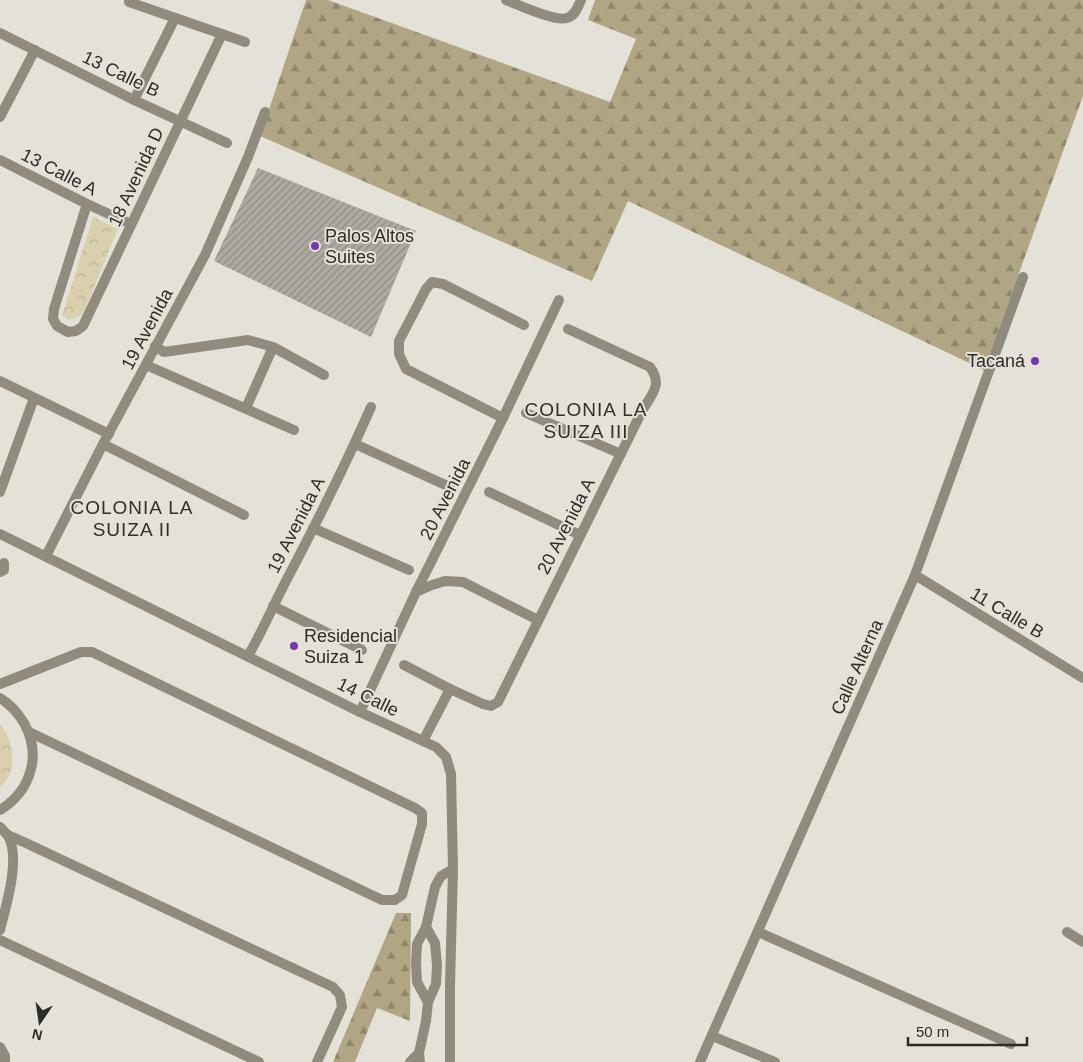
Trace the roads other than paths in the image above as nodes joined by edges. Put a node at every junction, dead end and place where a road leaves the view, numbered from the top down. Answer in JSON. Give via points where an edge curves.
{"nodes":[{"id":1,"x":506,"y":0,"type":"edge"},
{"id":2,"x":581,"y":0,"type":"edge"},
{"id":3,"x":129,"y":2,"type":"dead end"},
{"id":4,"x":175,"y":18,"type":"junction"},
{"id":5,"x":0,"y":34,"type":"edge"},
{"id":6,"x":222,"y":34,"type":"junction"},
{"id":7,"x":245,"y":42,"type":"dead end"},
{"id":8,"x":35,"y":50,"type":"junction"},
{"id":9,"x":134,"y":100,"type":"junction"},
{"id":10,"x":265,"y":112,"type":"dead end"},
{"id":11,"x":0,"y":117,"type":"edge"},
{"id":12,"x":180,"y":122,"type":"junction"},
{"id":13,"x":227,"y":143,"type":"dead end"},
{"id":14,"x":0,"y":160,"type":"edge"},
{"id":15,"x":87,"y":204,"type":"junction"},
{"id":16,"x":131,"y":224,"type":"junction"},
{"id":17,"x":1023,"y":277,"type":"dead end"},
{"id":18,"x":559,"y":300,"type":"dead end"},
{"id":19,"x":524,"y":325,"type":"dead end"},
{"id":20,"x":568,"y":329,"type":"dead end"},
{"id":21,"x":155,"y":346,"type":"junction"},
{"id":22,"x":273,"y":348,"type":"junction"},
{"id":23,"x":146,"y":364,"type":"junction"},
{"id":24,"x":324,"y":375,"type":"dead end"},
{"id":25,"x":0,"y":381,"type":"edge"},
{"id":26,"x":34,"y":398,"type":"junction"},
{"id":27,"x":371,"y":407,"type":"dead end"},
{"id":28,"x":246,"y":408,"type":"junction"},
{"id":29,"x":526,"y":414,"type":"dead end"},
{"id":30,"x":503,"y":418,"type":"junction"},
{"id":31,"x":294,"y":430,"type":"dead end"},
{"id":32,"x":109,"y":434,"type":"junction"},
{"id":33,"x":103,"y":444,"type":"junction"},
{"id":34,"x":355,"y":444,"type":"junction"},
{"id":35,"x":621,"y":454,"type":"junction"},
{"id":36,"x":450,"y":487,"type":"dead end"},
{"id":37,"x":0,"y":492,"type":"edge"},
{"id":38,"x":489,"y":492,"type":"dead end"},
{"id":39,"x":244,"y":515,"type":"dead end"},
{"id":40,"x":313,"y":528,"type":"junction"},
{"id":41,"x":0,"y":534,"type":"edge"},
{"id":42,"x":580,"y":535,"type":"junction"},
{"id":43,"x":46,"y":556,"type":"junction"},
{"id":44,"x":409,"y":570,"type":"dead end"},
{"id":45,"x":915,"y":575,"type":"junction"},
{"id":46,"x":416,"y":592,"type":"junction"},
{"id":47,"x":273,"y":606,"type":"junction"},
{"id":48,"x":538,"y":620,"type":"junction"},
{"id":49,"x":362,"y":650,"type":"dead end"},
{"id":50,"x":248,"y":656,"type":"junction"},
{"id":51,"x":404,"y":666,"type":"dead end"},
{"id":52,"x":1083,"y":678,"type":"edge"},
{"id":53,"x":0,"y":684,"type":"edge"},
{"id":54,"x":450,"y":689,"type":"junction"},
{"id":55,"x":0,"y":698,"type":"edge"},
{"id":56,"x":360,"y":712,"type":"junction"},
{"id":57,"x":29,"y":732,"type":"junction"},
{"id":58,"x":423,"y":741,"type":"junction"},
{"id":59,"x":0,"y":810,"type":"edge"},
{"id":60,"x":0,"y":827,"type":"edge"},
{"id":61,"x":8,"y":835,"type":"junction"},
{"id":62,"x":453,"y":868,"type":"junction"},
{"id":63,"x":1,"y":919,"type":"edge"},
{"id":64,"x":426,"y":927,"type":"junction"},
{"id":65,"x":0,"y":930,"type":"edge"},
{"id":66,"x":758,"y":932,"type":"junction"},
{"id":67,"x":1067,"y":932,"type":"dead end"},
{"id":68,"x":0,"y":940,"type":"edge"},
{"id":69,"x":1083,"y":942,"type":"edge"},
{"id":70,"x":428,"y":1002,"type":"junction"},
{"id":71,"x":712,"y":1036,"type":"junction"},
{"id":72,"x":1011,"y":1044,"type":"dead end"},
{"id":73,"x":3,"y":1055,"type":"edge"},
{"id":74,"x":420,"y":1058,"type":"edge"},
{"id":75,"x":16,"y":1062,"type":"edge"},
{"id":76,"x":259,"y":1062,"type":"edge"},
{"id":77,"x":317,"y":1062,"type":"edge"},
{"id":78,"x":410,"y":1062,"type":"edge"},
{"id":79,"x":450,"y":1062,"type":"edge"},
{"id":80,"x":700,"y":1062,"type":"edge"},
{"id":81,"x":775,"y":1062,"type":"edge"}],
"edges":[{"from":1,"to":2,"type":"street","via":[[552,18],[566,18],[576,12]]},
{"from":3,"to":4,"type":"street"},
{"from":4,"to":6,"type":"street"},
{"from":4,"to":9,"type":"street"},
{"from":5,"to":8,"type":"street","name":"13 Calle B"},
{"from":6,"to":7,"type":"street"},
{"from":6,"to":12,"type":"street","name":"18 Avenida D"},
{"from":8,"to":9,"type":"street","name":"13 Calle B"},
{"from":8,"to":11,"type":"street"},
{"from":9,"to":12,"type":"street","name":"13 Calle B"},
{"from":10,"to":21,"type":"street","name":"19 Avenida","via":[[205,255]]},
{"from":12,"to":13,"type":"street","name":"13 Calle B"},
{"from":12,"to":16,"type":"street","name":"18 Avenida D"},
{"from":14,"to":15,"type":"street","name":"13 Calle A"},
{"from":15,"to":16,"type":"street","name":"13 Calle A"},
{"from":15,"to":16,"type":"street","name":"18 Avenida D","via":[[54,309],[53,319],[57,326],[68,332],[83,326]]},
{"from":17,"to":45,"type":"street","name":"Calle Alterna"},
{"from":18,"to":30,"type":"street","name":"20 Avenida"},
{"from":19,"to":30,"type":"street","via":[[443,284],[432,282],[399,341],[399,354],[406,369]]},
{"from":20,"to":35,"type":"street","name":"20 Avenida A","via":[[650,367],[656,375],[656,387]]},
{"from":21,"to":22,"type":"street","via":[[164,352],[248,340]]},
{"from":21,"to":23,"type":"street","name":"19 Avenida"},
{"from":22,"to":24,"type":"street"},
{"from":22,"to":28,"type":"street"},
{"from":23,"to":28,"type":"street"},
{"from":23,"to":32,"type":"street","name":"19 Avenida"},
{"from":25,"to":26,"type":"street"},
{"from":26,"to":32,"type":"street"},
{"from":26,"to":37,"type":"street"},
{"from":27,"to":34,"type":"street","name":"19 Avenida A"},
{"from":28,"to":31,"type":"street"},
{"from":29,"to":35,"type":"street"},
{"from":30,"to":46,"type":"street","name":"20 Avenida"},
{"from":32,"to":33,"type":"street","name":"19 Avenida"},
{"from":33,"to":39,"type":"street"},
{"from":33,"to":43,"type":"street","name":"19 Avenida"},
{"from":34,"to":36,"type":"street"},
{"from":34,"to":40,"type":"street","name":"19 Avenida A"},
{"from":35,"to":42,"type":"street","name":"20 Avenida A"},
{"from":38,"to":42,"type":"street"},
{"from":40,"to":44,"type":"street"},
{"from":40,"to":47,"type":"street","name":"19 Avenida A"},
{"from":41,"to":43,"type":"street","name":"14 Calle"},
{"from":42,"to":48,"type":"street","name":"20 Avenida A"},
{"from":43,"to":50,"type":"street","name":"14 Calle"},
{"from":45,"to":52,"type":"street","name":"11 Calle B"},
{"from":45,"to":66,"type":"street","name":"Calle Alterna"},
{"from":46,"to":48,"type":"street","via":[[446,581],[463,582]]},
{"from":46,"to":56,"type":"street","name":"20 Avenida"},
{"from":47,"to":49,"type":"street"},
{"from":47,"to":50,"type":"street","name":"19 Avenida A"},
{"from":48,"to":54,"type":"street","name":"20 Avenida A","via":[[498,702],[491,706],[483,704]]},
{"from":50,"to":56,"type":"street","name":"14 Calle"},
{"from":51,"to":54,"type":"street"},
{"from":53,"to":57,"type":"street","via":[[81,652],[92,652],[415,808],[422,813],[422,824],[402,895],[395,900],[382,900]]},
{"from":54,"to":58,"type":"street"},
{"from":55,"to":57,"type":"street","via":[[19,713]]},
{"from":56,"to":58,"type":"street","name":"14 Calle"},
{"from":57,"to":59,"type":"street","via":[[33,763],[28,779],[20,792]]},
{"from":58,"to":62,"type":"street","name":"14 Calle","via":[[446,757],[452,774]]},
{"from":60,"to":61,"type":"street"},
{"from":61,"to":63,"type":"street","via":[[13,871]]},
{"from":61,"to":77,"type":"street","via":[[333,987],[340,995],[342,1007]]},
{"from":62,"to":64,"type":"street","via":[[441,876],[435,887]]},
{"from":62,"to":79,"type":"street","name":"14 Calle"},
{"from":63,"to":65,"type":"street"},
{"from":64,"to":70,"type":"street","via":[[435,943],[437,965],[436,984]]},
{"from":64,"to":70,"type":"street","via":[[417,944],[416,964],[417,982]]},
{"from":66,"to":71,"type":"street","name":"Calle Alterna"},
{"from":66,"to":72,"type":"street"},
{"from":67,"to":69,"type":"street"},
{"from":68,"to":76,"type":"street"},
{"from":70,"to":74,"type":"street"},
{"from":71,"to":80,"type":"street","name":"Calle Alterna"},
{"from":71,"to":81,"type":"street"},
{"from":73,"to":75,"type":"street"},
{"from":74,"to":78,"type":"street"}]}
